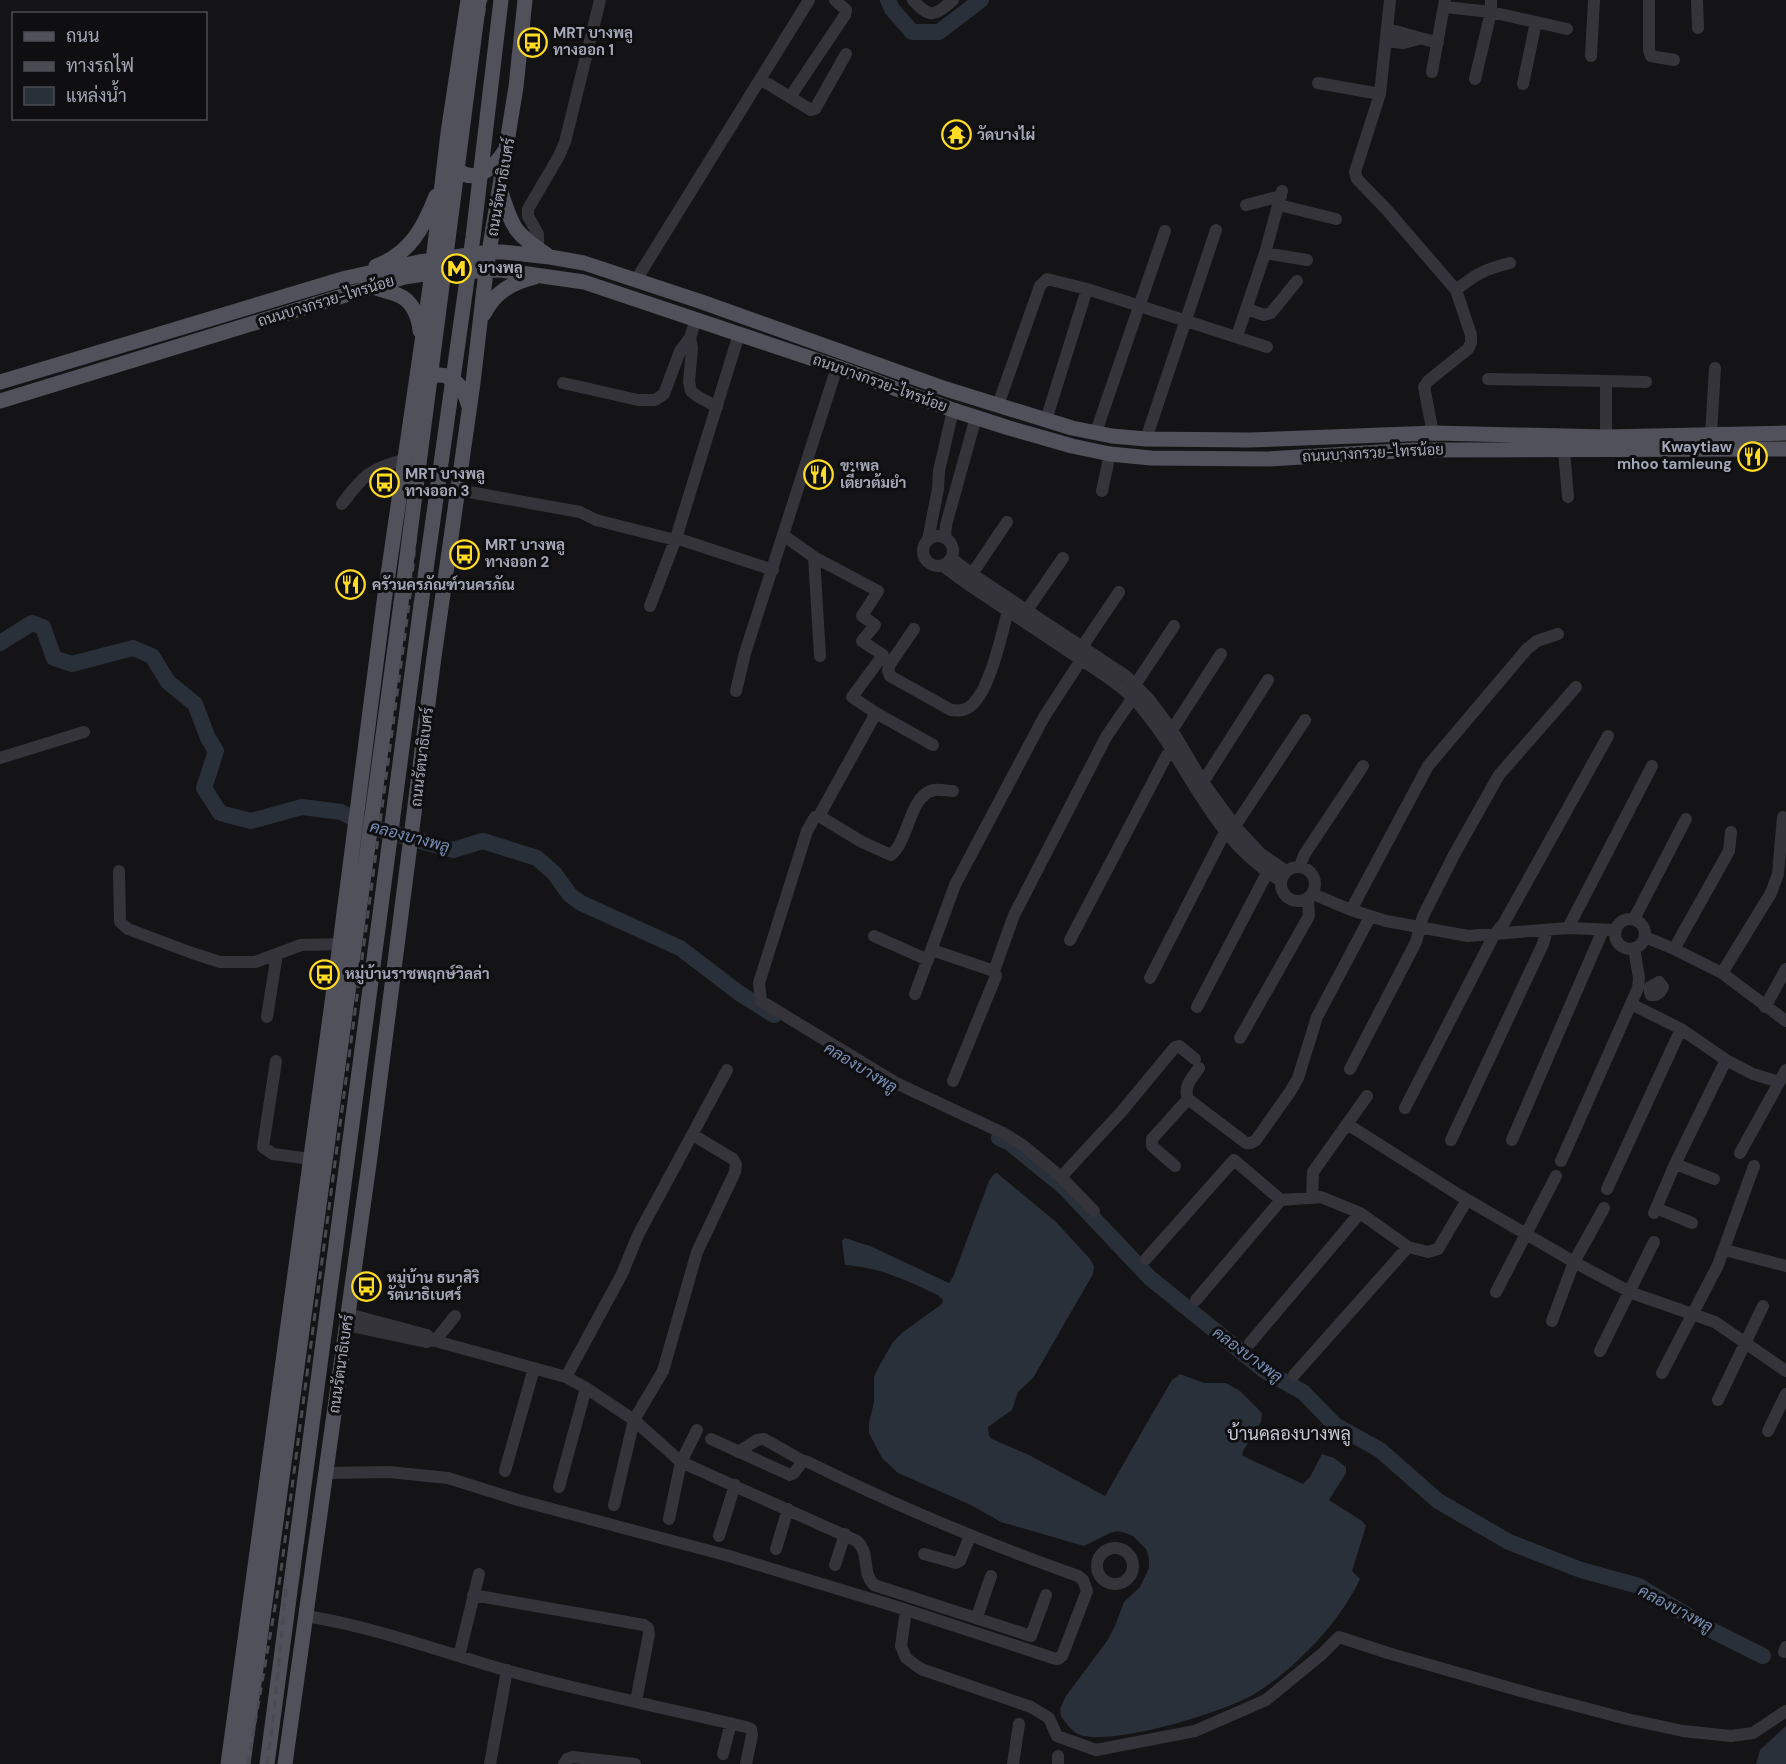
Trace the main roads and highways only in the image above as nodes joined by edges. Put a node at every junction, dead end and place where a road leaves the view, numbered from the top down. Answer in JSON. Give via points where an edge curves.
{"nodes":[{"id":1,"x":468,"y":0,"type":"edge"},
{"id":2,"x":479,"y":0,"type":"edge"},
{"id":3,"x":501,"y":0,"type":"edge"},
{"id":4,"x":525,"y":0,"type":"edge"},
{"id":5,"x":446,"y":144,"type":"junction"},
{"id":6,"x":508,"y":147,"type":"junction"},
{"id":7,"x":444,"y":175,"type":"junction"},
{"id":8,"x":501,"y":189,"type":"junction"},
{"id":9,"x":490,"y":252,"type":"junction"},
{"id":10,"x":539,"y":254,"type":"junction"},
{"id":11,"x":432,"y":266,"type":"junction"},
{"id":12,"x":486,"y":271,"type":"junction"},
{"id":13,"x":532,"y":275,"type":"junction"},
{"id":14,"x":345,"y":278,"type":"junction"},
{"id":15,"x":369,"y":286,"type":"junction"},
{"id":16,"x":481,"y":320,"type":"junction"},
{"id":17,"x":418,"y":367,"type":"junction"},
{"id":18,"x":0,"y":382,"type":"edge"},
{"id":19,"x":0,"y":401,"type":"edge"},
{"id":20,"x":412,"y":404,"type":"junction"},
{"id":21,"x":468,"y":416,"type":"junction"},
{"id":22,"x":1786,"y":433,"type":"edge"},
{"id":23,"x":1786,"y":449,"type":"edge"},
{"id":24,"x":314,"y":1137,"type":"junction"},
{"id":25,"x":370,"y":1157,"type":"junction"},
{"id":26,"x":292,"y":1402,"type":"junction"},
{"id":27,"x":316,"y":1406,"type":"junction"},
{"id":28,"x":228,"y":1764,"type":"edge"},
{"id":29,"x":243,"y":1764,"type":"edge"},
{"id":30,"x":267,"y":1764,"type":"edge"},
{"id":31,"x":285,"y":1764,"type":"edge"}],
"edges":[{"from":1,"to":5,"type":"main road"},
{"from":2,"to":26,"type":"main road","bridge":true},
{"from":3,"to":27,"type":"main road","name":"ถนนรัตนาธิเบศร์","bridge":true,"via":[[473,237]]},
{"from":4,"to":6,"type":"main road","name":"ถนนรัตนาธิเบศร์"},
{"from":5,"to":6,"type":"main road","via":[[452,164],[467,174],[490,170]]},
{"from":5,"to":7,"type":"main road"},
{"from":6,"to":8,"type":"main road","name":"ถนนรัตนาธิเบศร์"},
{"from":7,"to":11,"type":"main road"},
{"from":7,"to":14,"type":"main road","via":[[425,224],[413,241],[385,263]]},
{"from":8,"to":9,"type":"main road","name":"ถนนรัตนาธิเบศร์"},
{"from":8,"to":10,"type":"main road","via":[[510,221]]},
{"from":9,"to":10,"type":"main road","name":"ถนนบางกรวย-ไทรน้อย"},
{"from":9,"to":11,"type":"main road","name":"ถนนบางกรวย-ไทรน้อย"},
{"from":9,"to":12,"type":"main road","name":"ถนนรัตนาธิเบศร์"},
{"from":10,"to":13,"type":"main road"},
{"from":10,"to":22,"type":"main road","name":"ถนนบางกรวย-ไทรน้อย","via":[[584,263],[946,389],[1096,432],[1146,439],[1249,440],[1435,433],[1606,437]]},
{"from":11,"to":12,"type":"main road","name":"ถนนบางกรวย-ไทรน้อย"},
{"from":11,"to":14,"type":"main road","name":"ถนนบางกรวย-ไทรน้อย"},
{"from":11,"to":15,"type":"main road","name":"ถนนบางกรวย-ไทรน้อย"},
{"from":11,"to":17,"type":"main road"},
{"from":12,"to":13,"type":"main road","name":"ถนนบางกรวย-ไทรน้อย"},
{"from":12,"to":16,"type":"main road","name":"ถนนรัตนาธิเบศร์"},
{"from":13,"to":16,"type":"main road","via":[[494,297]]},
{"from":13,"to":23,"type":"main road","name":"ถนนบางกรวย-ไทรน้อย","via":[[584,282],[837,366],[953,410],[1110,454],[1269,459],[1414,450]]},
{"from":14,"to":18,"type":"main road","name":"ถนนบางกรวย-ไทรน้อย"},
{"from":15,"to":17,"type":"main road","via":[[398,294],[416,312],[420,328]]},
{"from":15,"to":19,"type":"main road","name":"ถนนบางกรวย-ไทรน้อย"},
{"from":16,"to":21,"type":"main road","name":"ถนนรัตนาธิเบศร์"},
{"from":17,"to":20,"type":"main road"},
{"from":20,"to":21,"type":"main road","via":[[425,380],[444,376],[459,383],[465,392]]},
{"from":20,"to":24,"type":"main road"},
{"from":21,"to":25,"type":"main road","name":"ถนนรัตนาธิเบศร์"},
{"from":24,"to":26,"type":"main road"},
{"from":24,"to":28,"type":"main road"},
{"from":25,"to":27,"type":"main road"},
{"from":25,"to":31,"type":"main road","name":"ถนนรัตนาธิเบศร์"},
{"from":26,"to":29,"type":"main road"},
{"from":27,"to":30,"type":"main road","name":"ถนนรัตนาธิเบศร์"}]}
